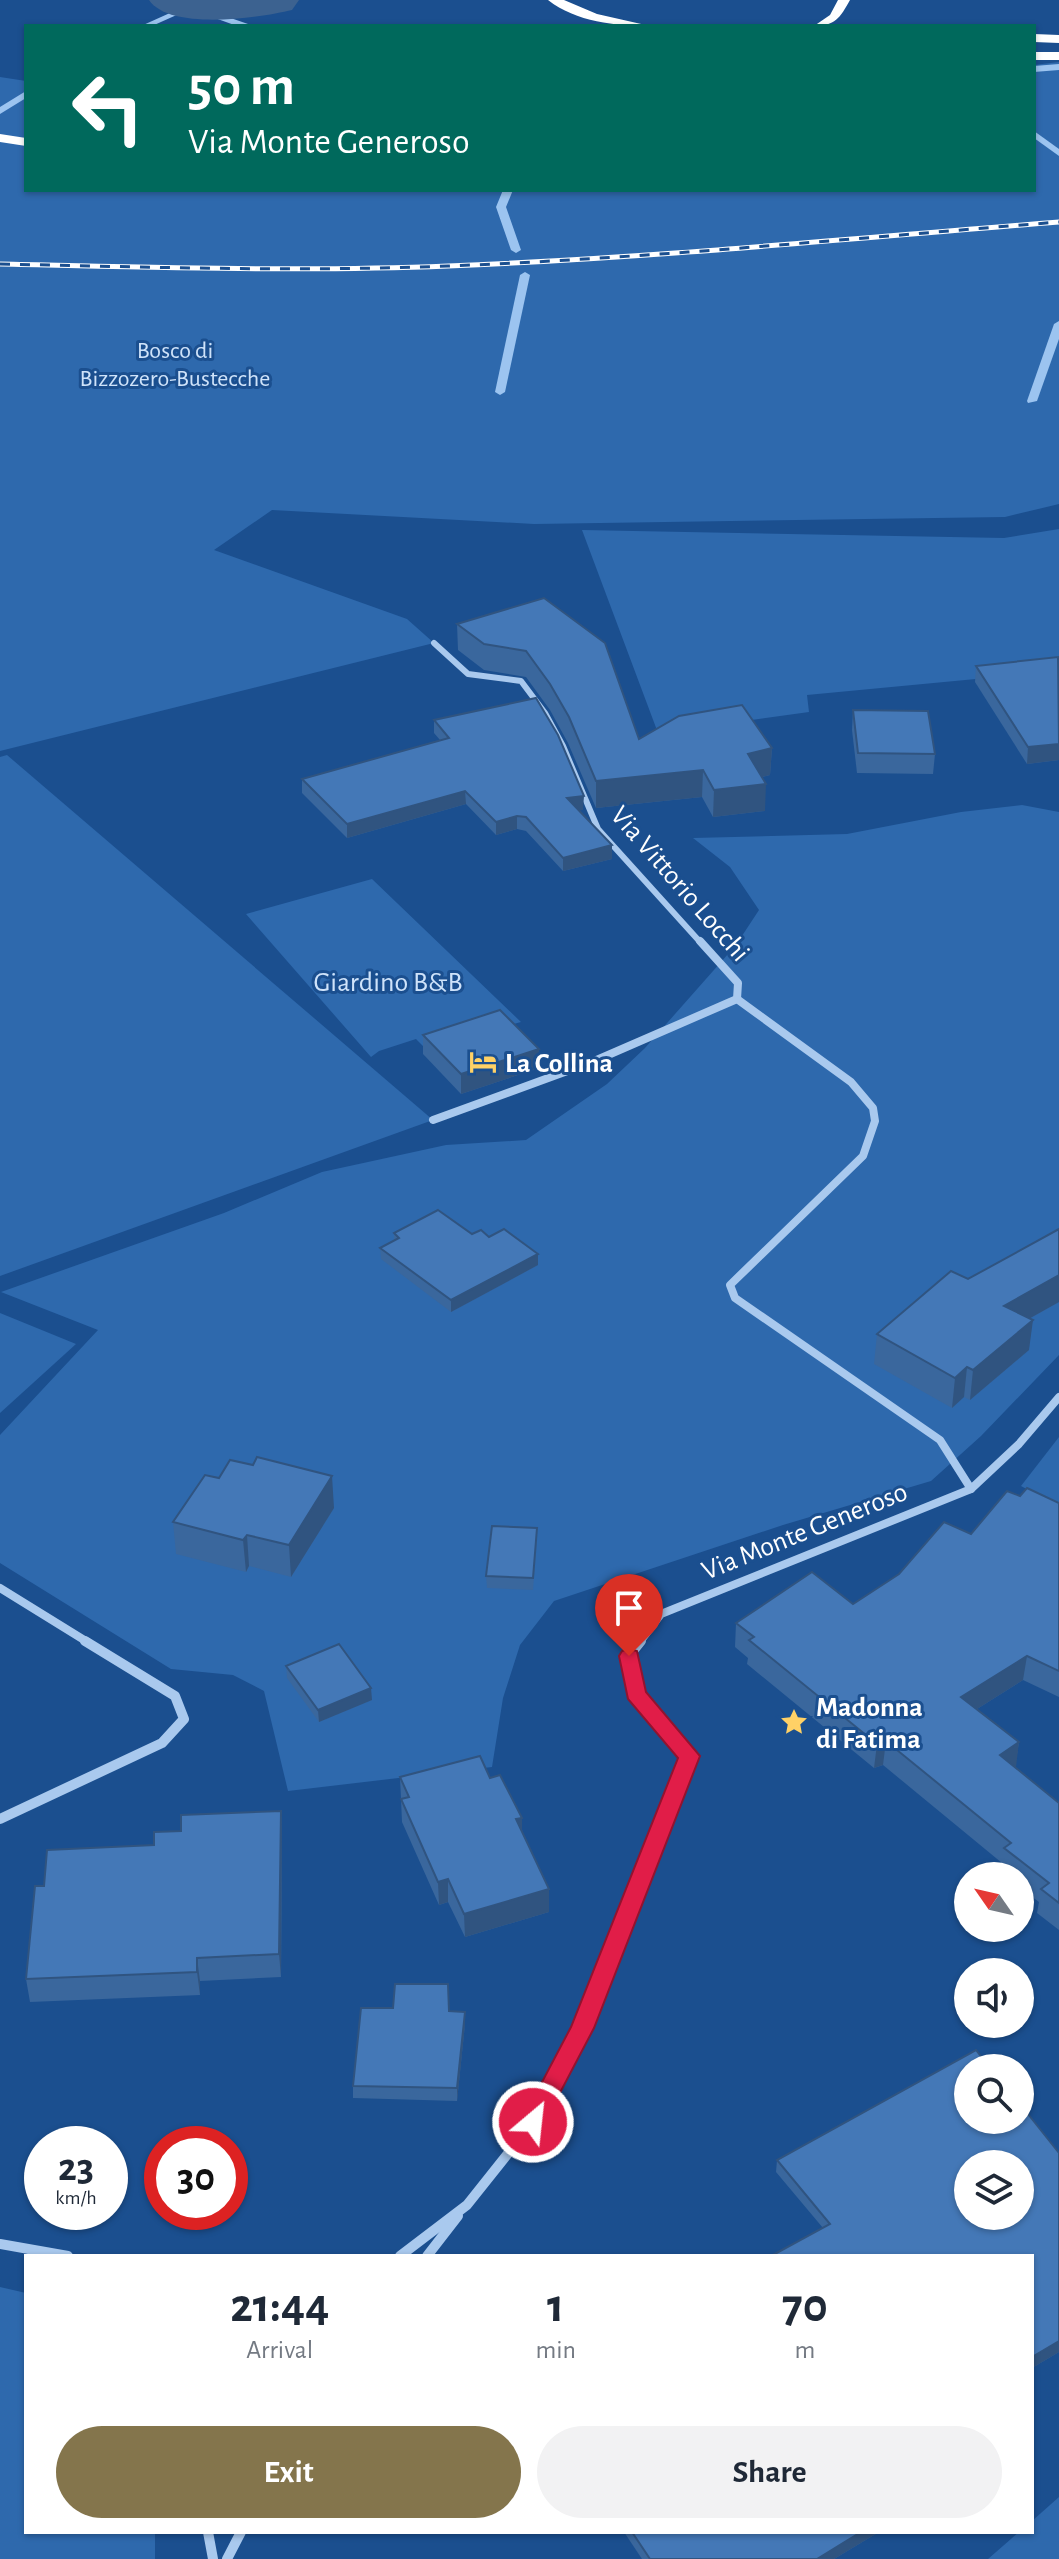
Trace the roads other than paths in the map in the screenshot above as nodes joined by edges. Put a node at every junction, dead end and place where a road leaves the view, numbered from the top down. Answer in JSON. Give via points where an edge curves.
{"nodes":[{"id":1,"x":554,"y":0,"type":"edge"},
{"id":2,"x":844,"y":0,"type":"edge"},
{"id":3,"x":633,"y":24,"type":"edge"},
{"id":4,"x":823,"y":24,"type":"edge"},
{"id":5,"x":1036,"y":38,"type":"edge"},
{"id":6,"x":1059,"y":39,"type":"edge"},
{"id":7,"x":1036,"y":54,"type":"edge"},
{"id":8,"x":1059,"y":54,"type":"edge"},
{"id":9,"x":0,"y":138,"type":"edge"},
{"id":10,"x":24,"y":142,"type":"edge"},
{"id":11,"x":434,"y":643,"type":"dead end"},
{"id":12,"x":737,"y":999,"type":"junction"},
{"id":13,"x":433,"y":1120,"type":"dead end"},
{"id":14,"x":1059,"y":1397,"type":"edge"},
{"id":15,"x":971,"y":1489,"type":"junction"},
{"id":16,"x":0,"y":1588,"type":"edge"},
{"id":17,"x":0,"y":1819,"type":"edge"},
{"id":18,"x":467,"y":2205,"type":"junction"},
{"id":19,"x":0,"y":2244,"type":"edge"},
{"id":20,"x":64,"y":2254,"type":"edge"},
{"id":21,"x":403,"y":2254,"type":"edge"},
{"id":22,"x":429,"y":2254,"type":"edge"},
{"id":23,"x":208,"y":2534,"type":"edge"},
{"id":24,"x":240,"y":2534,"type":"edge"},
{"id":25,"x":213,"y":2559,"type":"edge"},
{"id":26,"x":227,"y":2559,"type":"edge"}],
"edges":[{"from":1,"to":3,"type":"highway","via":[[594,17]]},
{"from":2,"to":4,"type":"highway","via":[[835,17]]},
{"from":5,"to":6,"type":"highway"},
{"from":7,"to":8,"type":"highway"},
{"from":9,"to":10,"type":"highway"},
{"from":11,"to":12,"type":"street","name":"Via Vittorio Locchi","via":[[468,674],[521,681],[563,746],[598,829],[738,983]]},
{"from":12,"to":13,"type":"street","name":"Via Vittorio Locchi","via":[[592,1062]]},
{"from":12,"to":15,"type":"street","via":[[851,1082],[873,1108],[875,1128],[863,1156],[730,1285],[735,1298],[940,1440]]},
{"from":14,"to":15,"type":"street","name":"Via Monte Generoso"},
{"from":15,"to":18,"type":"street","name":"Via Monte Generoso","via":[[661,1614],[629,1656],[636,1694],[690,1756],[582,2028],[533,2122]]},
{"from":16,"to":17,"type":"street","via":[[175,1696],[184,1719],[162,1743]]},
{"from":18,"to":21,"type":"street","name":"Via Monte Generoso"},
{"from":18,"to":22,"type":"street","name":"Via Monte Generoso"},
{"from":19,"to":20,"type":"street"},
{"from":23,"to":25,"type":"street"},
{"from":24,"to":26,"type":"street"}]}
